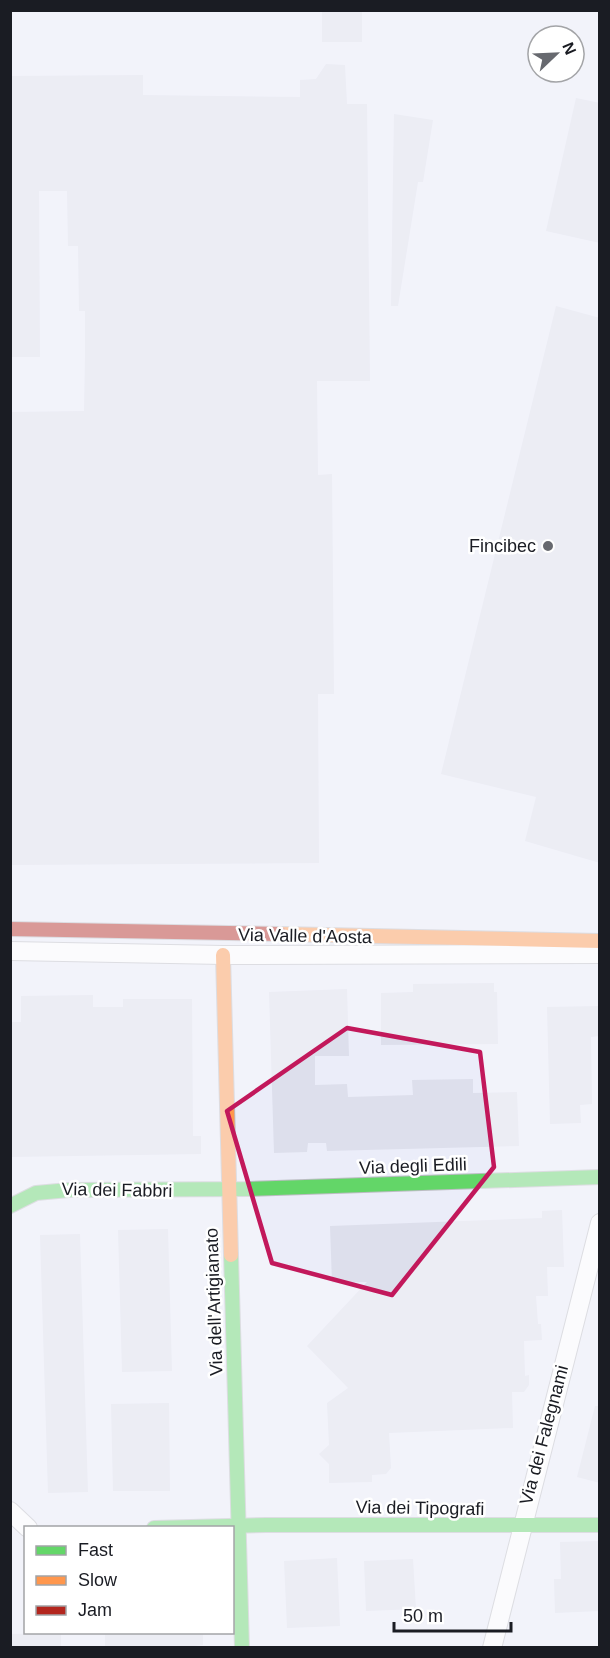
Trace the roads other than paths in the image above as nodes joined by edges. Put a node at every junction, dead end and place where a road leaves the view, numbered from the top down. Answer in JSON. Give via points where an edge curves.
{"nodes":[{"id":1,"x":10,"y":929,"type":"edge"},
{"id":2,"x":600,"y":941,"type":"edge"},
{"id":3,"x":10,"y":951,"type":"edge"},
{"id":4,"x":600,"y":954,"type":"edge"},
{"id":5,"x":223,"y":955,"type":"junction"},
{"id":6,"x":600,"y":1177,"type":"edge"},
{"id":7,"x":228,"y":1191,"type":"junction"},
{"id":8,"x":10,"y":1206,"type":"edge"},
{"id":9,"x":600,"y":1223,"type":"edge"},
{"id":10,"x":10,"y":1511,"type":"edge"},
{"id":11,"x":240,"y":1524,"type":"junction"},
{"id":12,"x":600,"y":1525,"type":"edge"},
{"id":13,"x":27,"y":1526,"type":"edge"},
{"id":14,"x":183,"y":1526,"type":"edge"},
{"id":15,"x":520,"y":1527,"type":"junction"},
{"id":16,"x":242,"y":1647,"type":"edge"},
{"id":17,"x":492,"y":1647,"type":"edge"}],
"edges":[{"from":1,"to":2,"type":"street","name":"Via Valle d'Aosta"},
{"from":3,"to":5,"type":"street","name":"Via Valle d'Aosta"},
{"from":4,"to":5,"type":"street","name":"Via Valle d'Aosta"},
{"from":5,"to":7,"type":"street","name":"Via dell'Artigianato"},
{"from":6,"to":7,"type":"street","name":"Via degli Edili"},
{"from":7,"to":8,"type":"street","name":"Via dei Fabbri","via":[[57,1189],[18,1199]]},
{"from":7,"to":11,"type":"street","name":"Via dell'Artigianato"},
{"from":9,"to":15,"type":"street","name":"Via dei Falegnami"},
{"from":10,"to":13,"type":"street"},
{"from":11,"to":14,"type":"street"},
{"from":11,"to":15,"type":"street","name":"Via dei Tipografi"},
{"from":11,"to":16,"type":"street","name":"Via dell'Artigianato"},
{"from":12,"to":15,"type":"street","name":"Via dei Tipografi"},
{"from":15,"to":17,"type":"street","name":"Via dei Falegnami"}]}
